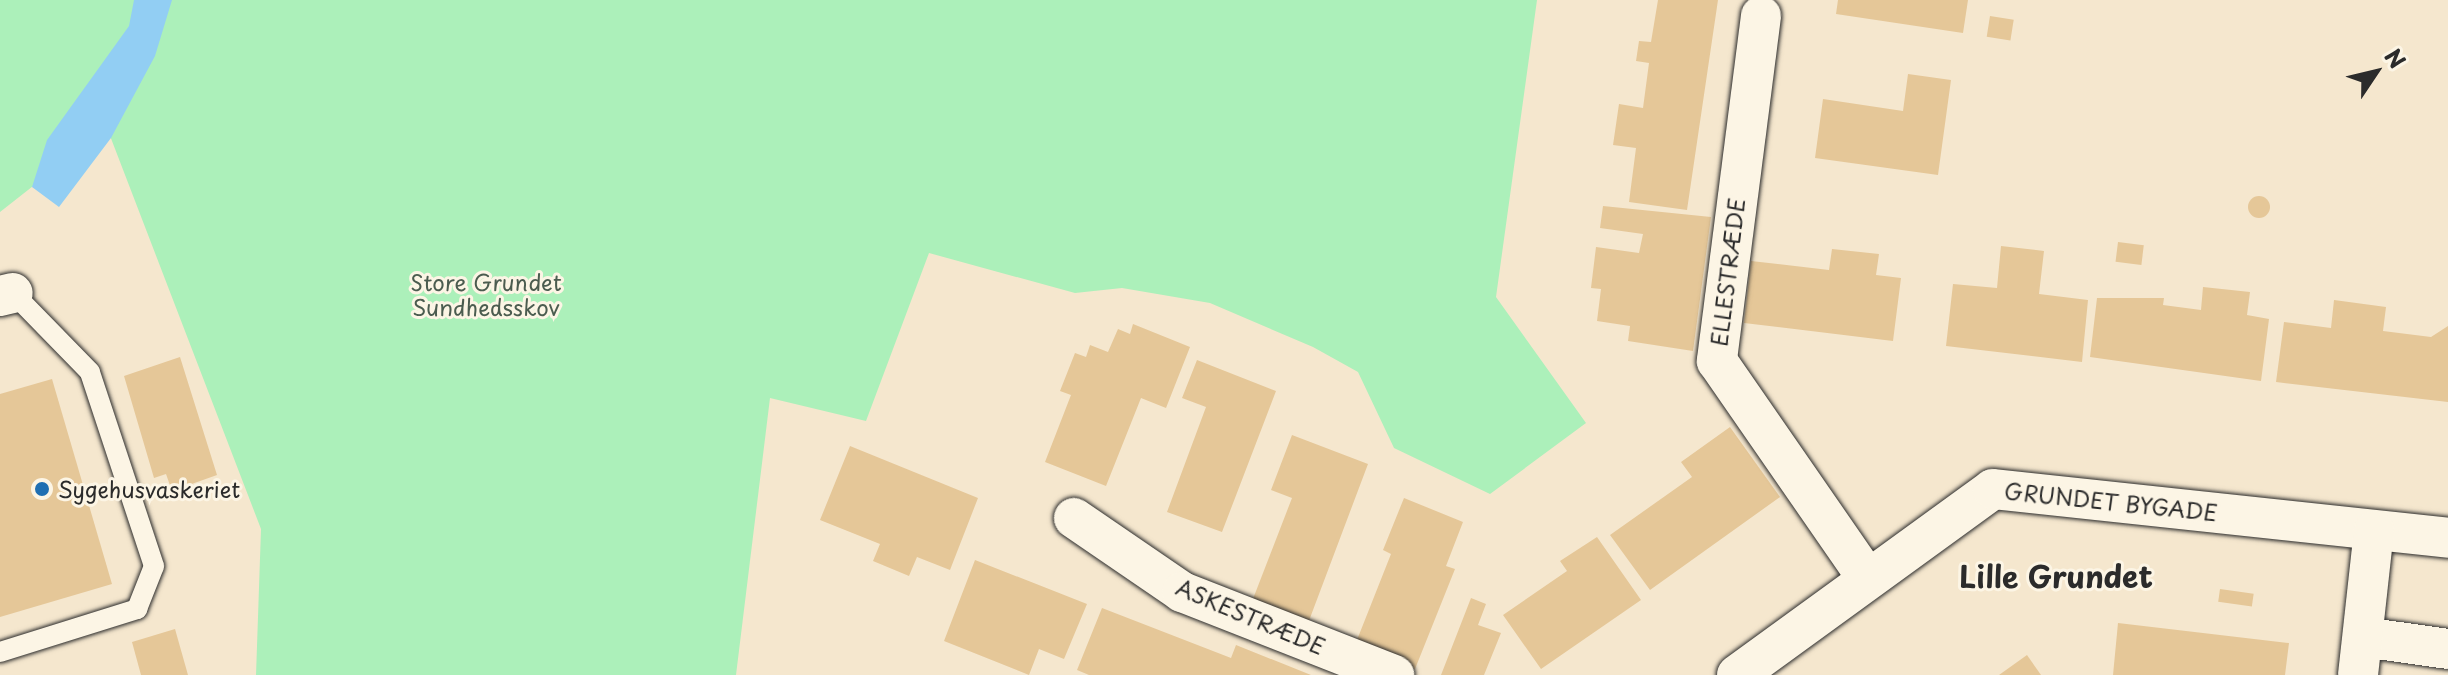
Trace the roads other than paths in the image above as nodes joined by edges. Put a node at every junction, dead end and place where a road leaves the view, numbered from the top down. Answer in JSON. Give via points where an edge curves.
{"nodes":[{"id":1,"x":1761,"y":16,"type":"dead end"},
{"id":2,"x":6,"y":295,"type":"edge"},
{"id":3,"x":1074,"y":518,"type":"dead end"},
{"id":4,"x":2374,"y":531,"type":"junction"},
{"id":5,"x":2448,"y":538,"type":"edge"},
{"id":6,"x":1867,"y":578,"type":"junction"},
{"id":7,"x":2448,"y":649,"type":"edge"},
{"id":8,"x":0,"y":652,"type":"edge"},
{"id":9,"x":2360,"y":656,"type":"edge"},
{"id":10,"x":1394,"y":675,"type":"edge"},
{"id":11,"x":1737,"y":675,"type":"edge"}],
"edges":[{"from":1,"to":6,"type":"street","name":"ELLESTRÆDE","via":[[1717,361]]},
{"from":2,"to":8,"type":"lane","via":[[90,372],[154,566],[137,609]]},
{"from":3,"to":10,"type":"street","name":"ASKESTRÆDE","via":[[1182,592]]},
{"from":4,"to":5,"type":"street","name":"GRUNDET BYGADE"},
{"from":4,"to":6,"type":"street","name":"GRUNDET BYGADE","via":[[1993,489]]},
{"from":4,"to":9,"type":"street"},
{"from":6,"to":11,"type":"street","name":"GRUNDET BYGADE"},
{"from":7,"to":9,"type":"street"}]}
